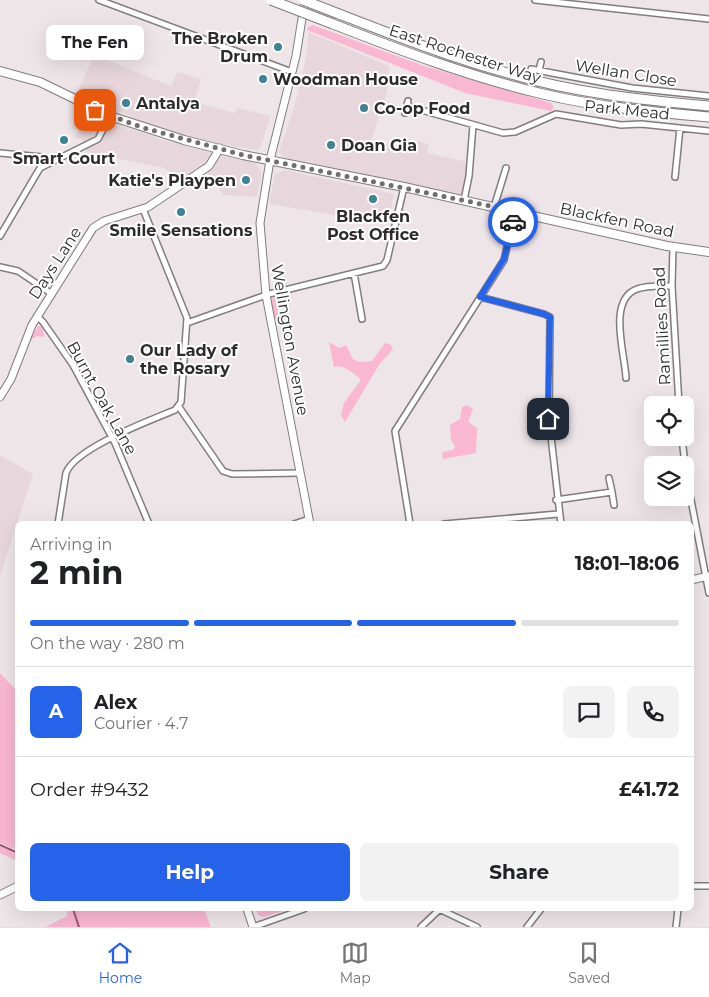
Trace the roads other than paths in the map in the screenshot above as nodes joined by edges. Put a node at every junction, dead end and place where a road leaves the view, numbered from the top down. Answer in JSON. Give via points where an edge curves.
{"nodes":[{"id":1,"x":99,"y":0,"type":"edge"},
{"id":2,"x":271,"y":0,"type":"edge"},
{"id":3,"x":304,"y":0,"type":"edge"},
{"id":4,"x":535,"y":0,"type":"edge"},
{"id":5,"x":597,"y":0,"type":"edge"},
{"id":6,"x":596,"y":6,"type":"junction"},
{"id":7,"x":709,"y":19,"type":"edge"},
{"id":8,"x":541,"y":62,"type":"dead end"},
{"id":9,"x":531,"y":68,"type":"dead end"},
{"id":10,"x":539,"y":70,"type":"junction"},
{"id":11,"x":0,"y":71,"type":"edge"},
{"id":12,"x":292,"y":72,"type":"junction"},
{"id":13,"x":709,"y":96,"type":"edge"},
{"id":14,"x":709,"y":106,"type":"edge"},
{"id":15,"x":405,"y":113,"type":"dead end"},
{"id":16,"x":110,"y":116,"type":"junction"},
{"id":17,"x":709,"y":118,"type":"edge"},
{"id":18,"x":473,"y":125,"type":"junction"},
{"id":19,"x":680,"y":128,"type":"junction"},
{"id":20,"x":709,"y":131,"type":"edge"},
{"id":21,"x":220,"y":148,"type":"junction"},
{"id":22,"x":0,"y":153,"type":"edge"},
{"id":23,"x":270,"y":160,"type":"junction"},
{"id":24,"x":48,"y":163,"type":"junction"},
{"id":25,"x":506,"y":168,"type":"dead end"},
{"id":26,"x":674,"y":177,"type":"dead end"},
{"id":27,"x":404,"y":187,"type":"junction"},
{"id":28,"x":464,"y":200,"type":"junction"},
{"id":29,"x":494,"y":207,"type":"junction"},
{"id":30,"x":143,"y":210,"type":"junction"},
{"id":31,"x":515,"y":211,"type":"junction"},
{"id":32,"x":0,"y":236,"type":"edge"},
{"id":33,"x":673,"y":247,"type":"junction"},
{"id":34,"x":709,"y":252,"type":"edge"},
{"id":35,"x":0,"y":267,"type":"edge"},
{"id":36,"x":354,"y":273,"type":"junction"},
{"id":37,"x":672,"y":286,"type":"junction"},
{"id":38,"x":52,"y":294,"type":"junction"},
{"id":39,"x":266,"y":295,"type":"junction"},
{"id":40,"x":480,"y":297,"type":"junction"},
{"id":41,"x":37,"y":316,"type":"junction"},
{"id":42,"x":362,"y":319,"type":"dead end"},
{"id":43,"x":187,"y":323,"type":"junction"},
{"id":44,"x":618,"y":370,"type":"dead end"},
{"id":45,"x":626,"y":370,"type":"junction"},
{"id":46,"x":626,"y":378,"type":"dead end"},
{"id":47,"x":0,"y":396,"type":"edge"},
{"id":48,"x":678,"y":396,"type":"edge"},
{"id":49,"x":179,"y":406,"type":"junction"},
{"id":50,"x":112,"y":436,"type":"junction"},
{"id":51,"x":300,"y":473,"type":"junction"},
{"id":52,"x":609,"y":478,"type":"dead end"},
{"id":53,"x":612,"y":492,"type":"junction"},
{"id":54,"x":556,"y":500,"type":"junction"},
{"id":55,"x":614,"y":505,"type":"dead end"},
{"id":56,"x":693,"y":506,"type":"edge"},
{"id":57,"x":558,"y":514,"type":"junction"},
{"id":58,"x":59,"y":521,"type":"edge"},
{"id":59,"x":148,"y":521,"type":"edge"},
{"id":60,"x":309,"y":521,"type":"edge"},
{"id":61,"x":410,"y":521,"type":"edge"},
{"id":62,"x":478,"y":521,"type":"edge"},
{"id":63,"x":560,"y":521,"type":"edge"},
{"id":64,"x":707,"y":577,"type":"edge"},
{"id":65,"x":694,"y":579,"type":"edge"},
{"id":66,"x":709,"y":593,"type":"edge"},
{"id":67,"x":694,"y":886,"type":"edge"},
{"id":68,"x":709,"y":886,"type":"edge"},
{"id":69,"x":15,"y":888,"type":"edge"},
{"id":70,"x":0,"y":896,"type":"edge"},
{"id":71,"x":248,"y":911,"type":"edge"},
{"id":72,"x":298,"y":911,"type":"edge"},
{"id":73,"x":438,"y":911,"type":"edge"},
{"id":74,"x":444,"y":911,"type":"edge"},
{"id":75,"x":539,"y":911,"type":"edge"},
{"id":76,"x":678,"y":911,"type":"edge"},
{"id":77,"x":253,"y":927,"type":"edge"},
{"id":78,"x":421,"y":927,"type":"edge"},
{"id":79,"x":477,"y":927,"type":"edge"},
{"id":80,"x":527,"y":927,"type":"edge"},
{"id":81,"x":676,"y":927,"type":"edge"}],
"edges":[{"from":1,"to":12,"type":"street"},
{"from":2,"to":17,"type":"highway","name":"East Rochester Way","bridge":true,"via":[[450,68],[542,94],[630,110]]},
{"from":3,"to":12,"type":"street","name":"Wellington Avenue"},
{"from":3,"to":14,"type":"highway","name":"East Rochester Way","bridge":true,"via":[[512,75],[613,95]]},
{"from":4,"to":6,"type":"street"},
{"from":5,"to":6,"type":"street"},
{"from":6,"to":7,"type":"street"},
{"from":8,"to":10,"type":"street"},
{"from":9,"to":10,"type":"street","name":"Wellan Close"},
{"from":10,"to":13,"type":"street","name":"Wellan Close","via":[[632,88]]},
{"from":11,"to":16,"type":"main road","name":"Blackfen Road","via":[[54,87]]},
{"from":12,"to":23,"type":"street","name":"Wellington Avenue"},
{"from":15,"to":18,"type":"street","via":[[408,103]]},
{"from":16,"to":21,"type":"main road","name":"Blackfen Road"},
{"from":16,"to":24,"type":"street","via":[[98,138]]},
{"from":18,"to":19,"type":"street","name":"Park Mead","via":[[515,132],[556,114],[621,125]]},
{"from":18,"to":28,"type":"street"},
{"from":19,"to":20,"type":"street","name":"Park Mead"},
{"from":19,"to":26,"type":"street"},
{"from":21,"to":23,"type":"main road","name":"Blackfen Road"},
{"from":21,"to":30,"type":"street","name":"Days Lane","via":[[210,166]]},
{"from":22,"to":24,"type":"street","via":[[42,157]]},
{"from":23,"to":27,"type":"main road","name":"Blackfen Road"},
{"from":23,"to":39,"type":"street","name":"Wellington Avenue","via":[[260,223]]},
{"from":24,"to":32,"type":"street","via":[[38,170]]},
{"from":25,"to":29,"type":"street"},
{"from":27,"to":28,"type":"main road","name":"Blackfen Road"},
{"from":27,"to":36,"type":"street","via":[[386,263]]},
{"from":28,"to":29,"type":"main road","name":"Blackfen Road"},
{"from":29,"to":31,"type":"main road","name":"Blackfen Road"},
{"from":30,"to":38,"type":"street","name":"Days Lane","via":[[104,221],[95,227]]},
{"from":30,"to":43,"type":"street","via":[[185,310]]},
{"from":31,"to":33,"type":"main road","name":"Blackfen Road"},
{"from":31,"to":40,"type":"street","via":[[504,259]]},
{"from":33,"to":34,"type":"main road","name":"Blackfen Road"},
{"from":33,"to":37,"type":"street","name":"Ramillies Road"},
{"from":35,"to":38,"type":"street","via":[[18,271]]},
{"from":36,"to":39,"type":"street"},
{"from":36,"to":42,"type":"street"},
{"from":37,"to":45,"type":"street","via":[[639,288],[624,300],[620,315]]},
{"from":37,"to":48,"type":"street","name":"Ramillies Road"},
{"from":38,"to":41,"type":"street","name":"Days Lane"},
{"from":39,"to":43,"type":"street"},
{"from":39,"to":51,"type":"street","name":"Wellington Avenue"},
{"from":40,"to":54,"type":"street","via":[[550,317],[548,419]]},
{"from":40,"to":61,"type":"street","via":[[395,431]]},
{"from":41,"to":47,"type":"street","name":"Days Lane","via":[[25,338],[11,379]]},
{"from":41,"to":50,"type":"street","name":"Burnt Oak Lane","via":[[73,365]]},
{"from":43,"to":49,"type":"street"},
{"from":44,"to":45,"type":"street"},
{"from":45,"to":46,"type":"street"},
{"from":49,"to":50,"type":"street"},
{"from":49,"to":51,"type":"street","via":[[223,471],[232,474]]},
{"from":50,"to":58,"type":"street","via":[[68,469]]},
{"from":50,"to":59,"type":"street","name":"Burnt Oak Lane"},
{"from":51,"to":60,"type":"street","name":"Wellington Avenue"},
{"from":52,"to":53,"type":"street"},
{"from":53,"to":54,"type":"street"},
{"from":53,"to":55,"type":"street"},
{"from":54,"to":57,"type":"street"},
{"from":56,"to":64,"type":"street"},
{"from":57,"to":62,"type":"street"},
{"from":57,"to":63,"type":"street"},
{"from":64,"to":65,"type":"street"},
{"from":64,"to":66,"type":"street"},
{"from":67,"to":68,"type":"street"},
{"from":69,"to":70,"type":"street"},
{"from":71,"to":77,"type":"street"},
{"from":72,"to":77,"type":"street"},
{"from":73,"to":78,"type":"street"},
{"from":74,"to":79,"type":"street"},
{"from":75,"to":80,"type":"street"},
{"from":76,"to":81,"type":"street"}]}
